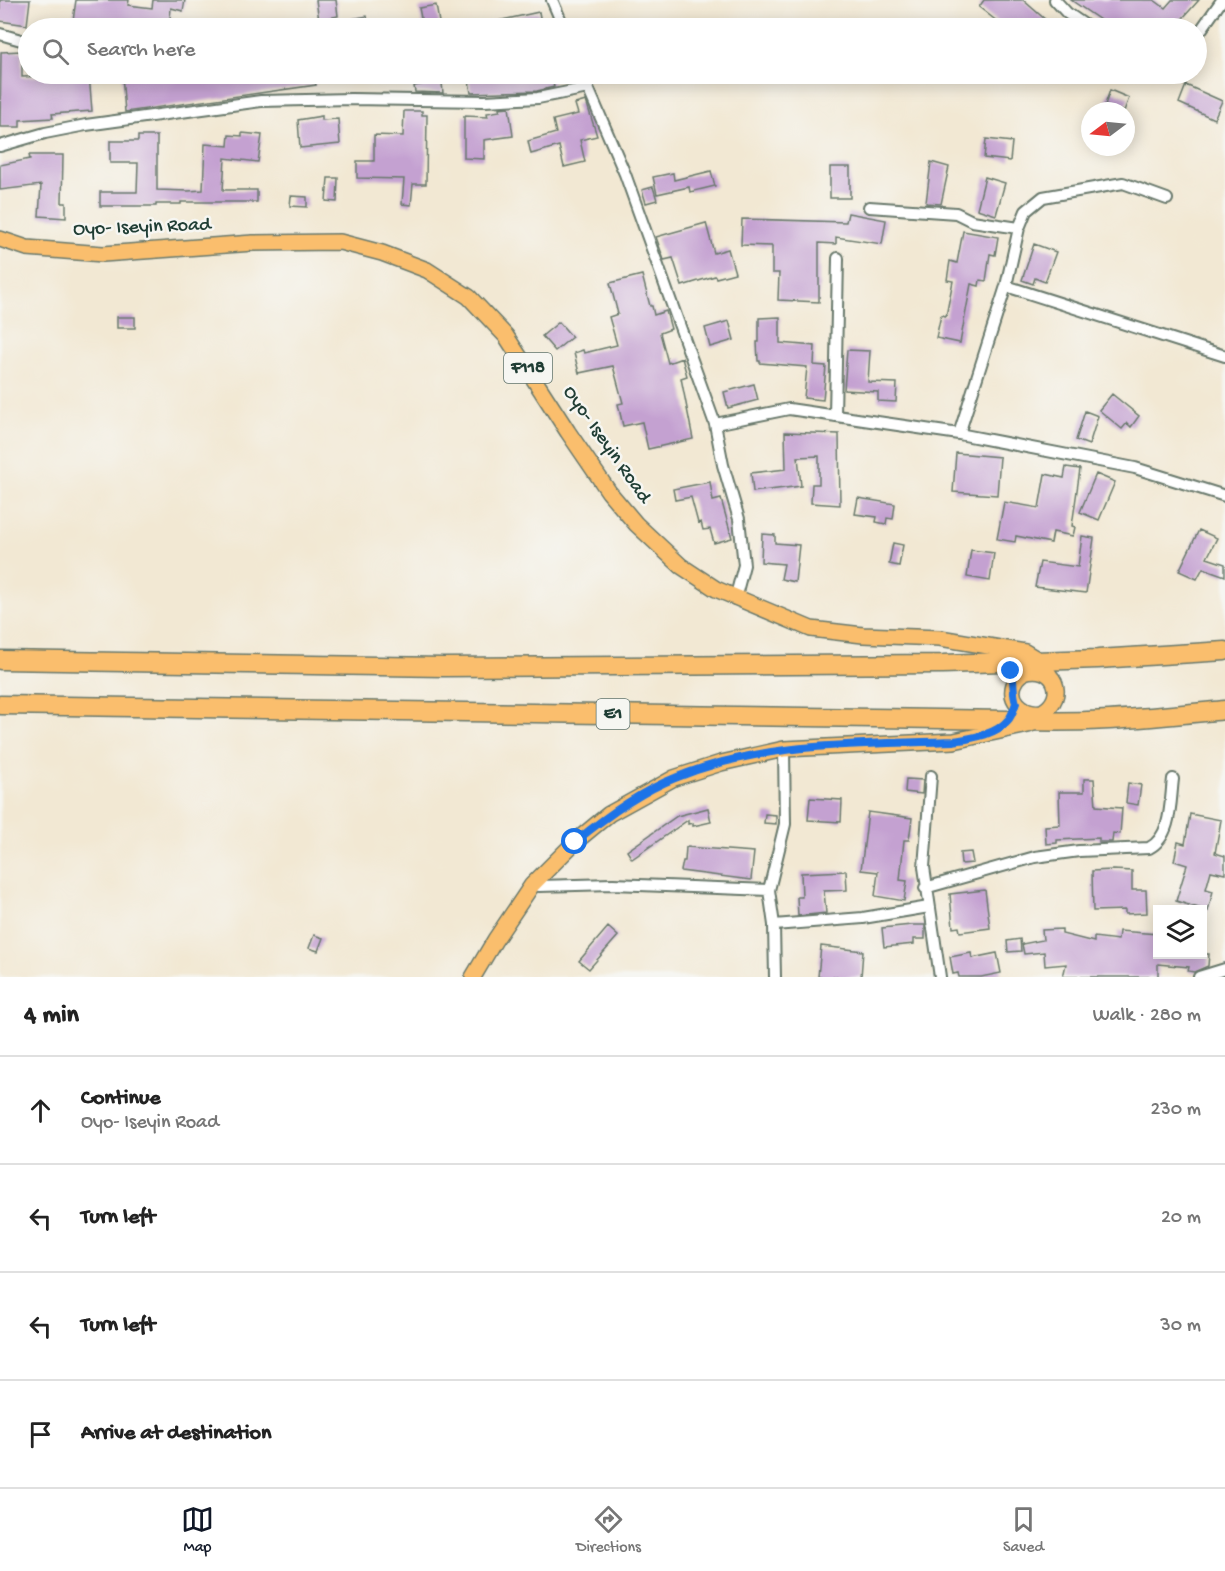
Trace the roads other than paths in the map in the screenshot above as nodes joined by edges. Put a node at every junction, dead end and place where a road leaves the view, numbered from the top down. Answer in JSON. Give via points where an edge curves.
{"nodes":[{"id":1,"x":552,"y":0,"type":"edge"},
{"id":2,"x":1055,"y":0,"type":"edge"},
{"id":3,"x":1222,"y":0,"type":"edge"},
{"id":4,"x":560,"y":18,"type":"edge"},
{"id":5,"x":1074,"y":18,"type":"edge"},
{"id":6,"x":1207,"y":22,"type":"edge"},
{"id":7,"x":0,"y":34,"type":"edge"},
{"id":8,"x":18,"y":39,"type":"edge"},
{"id":9,"x":586,"y":84,"type":"edge"},
{"id":10,"x":588,"y":88,"type":"junction"},
{"id":11,"x":0,"y":146,"type":"edge"},
{"id":12,"x":1167,"y":199,"type":"dead end"},
{"id":13,"x":869,"y":207,"type":"dead end"},
{"id":14,"x":1018,"y":228,"type":"junction"},
{"id":15,"x":0,"y":239,"type":"edge"},
{"id":16,"x":838,"y":258,"type":"dead end"},
{"id":17,"x":1006,"y":286,"type":"junction"},
{"id":18,"x":1225,"y":356,"type":"edge"},
{"id":19,"x":835,"y":416,"type":"junction"},
{"id":20,"x":715,"y":424,"type":"junction"},
{"id":21,"x":959,"y":434,"type":"junction"},
{"id":22,"x":1225,"y":496,"type":"edge"},
{"id":23,"x":735,"y":599,"type":"junction"},
{"id":24,"x":989,"y":645,"type":"junction"},
{"id":25,"x":1225,"y":651,"type":"edge"},
{"id":26,"x":0,"y":660,"type":"edge"},
{"id":27,"x":1005,"y":661,"type":"junction"},
{"id":28,"x":1040,"y":661,"type":"junction"},
{"id":29,"x":1050,"y":676,"type":"junction"},
{"id":30,"x":1020,"y":677,"type":"junction"},
{"id":31,"x":0,"y":705,"type":"edge"},
{"id":32,"x":1225,"y":710,"type":"edge"},
{"id":33,"x":1026,"y":712,"type":"junction"},
{"id":34,"x":1009,"y":720,"type":"junction"},
{"id":35,"x":982,"y":736,"type":"junction"},
{"id":36,"x":784,"y":749,"type":"junction"},
{"id":37,"x":932,"y":776,"type":"dead end"},
{"id":38,"x":1173,"y":779,"type":"dead end"},
{"id":39,"x":539,"y":886,"type":"dead end"},
{"id":40,"x":925,"y":888,"type":"junction"},
{"id":41,"x":769,"y":890,"type":"junction"},
{"id":42,"x":929,"y":907,"type":"junction"},
{"id":43,"x":774,"y":925,"type":"junction"},
{"id":44,"x":1225,"y":969,"type":"edge"},
{"id":45,"x":473,"y":977,"type":"edge"},
{"id":46,"x":776,"y":977,"type":"edge"},
{"id":47,"x":940,"y":977,"type":"edge"},
{"id":48,"x":1199,"y":977,"type":"edge"}],
"edges":[{"from":1,"to":4,"type":"street"},
{"from":2,"to":5,"type":"street"},
{"from":3,"to":6,"type":"street"},
{"from":7,"to":8,"type":"street"},
{"from":9,"to":10,"type":"street"},
{"from":10,"to":11,"type":"street","via":[[538,98],[485,101],[261,101],[86,125]]},
{"from":10,"to":20,"type":"street","via":[[625,174]]},
{"from":12,"to":14,"type":"street","via":[[1123,183],[1043,197],[1026,212]]},
{"from":13,"to":14,"type":"street","via":[[956,213],[972,221]]},
{"from":14,"to":17,"type":"street"},
{"from":15,"to":23,"type":"main road","name":"Oyo- Iseyin Road","number":"F118","via":[[27,249],[103,254],[253,243],[340,242],[427,270],[469,297],[506,336],[585,458],[636,524],[681,566]]},
{"from":16,"to":19,"type":"street"},
{"from":17,"to":18,"type":"street"},
{"from":17,"to":21,"type":"street"},
{"from":19,"to":20,"type":"street","via":[[789,409]]},
{"from":19,"to":21,"type":"street"},
{"from":20,"to":23,"type":"street","via":[[739,519],[744,565]]},
{"from":21,"to":22,"type":"street","via":[[1135,468]]},
{"from":23,"to":24,"type":"main road","name":"Oyo- Iseyin Road","number":"F118","via":[[811,629]]},
{"from":24,"to":27,"type":"main road"},
{"from":24,"to":28,"type":"main road","name":"Oyo- Iseyin Road","via":[[1025,652]]},
{"from":25,"to":28,"type":"highway"},
{"from":26,"to":27,"type":"highway","via":[[444,667]]},
{"from":27,"to":28,"type":"highway"},
{"from":27,"to":30,"type":"main road"},
{"from":28,"to":29,"type":"main road"},
{"from":28,"to":30,"type":"main road"},
{"from":29,"to":30,"type":"main road","via":[[1038,670]]},
{"from":29,"to":33,"type":"main road","via":[[1056,688],[1053,703],[1049,708]]},
{"from":30,"to":33,"type":"main road","via":[[1014,696]]},
{"from":31,"to":34,"type":"highway","number":"E1"},
{"from":32,"to":33,"type":"highway","number":"E1","via":[[1108,721]]},
{"from":33,"to":34,"type":"highway","number":"E1"},
{"from":33,"to":35,"type":"main road","via":[[1009,731]]},
{"from":34,"to":35,"type":"main road"},
{"from":35,"to":36,"type":"main road","via":[[954,741]]},
{"from":36,"to":41,"type":"street","via":[[785,824]]},
{"from":36,"to":45,"type":"main road","via":[[674,778],[609,814],[532,885]]},
{"from":37,"to":40,"type":"street"},
{"from":38,"to":40,"type":"street","via":[[1166,829],[1159,843],[1149,848],[1035,857]]},
{"from":39,"to":41,"type":"street","via":[[613,884]]},
{"from":40,"to":42,"type":"street"},
{"from":41,"to":43,"type":"street"},
{"from":42,"to":43,"type":"street","via":[[863,918]]},
{"from":42,"to":47,"type":"street"},
{"from":43,"to":46,"type":"street"},
{"from":44,"to":48,"type":"street"}]}
